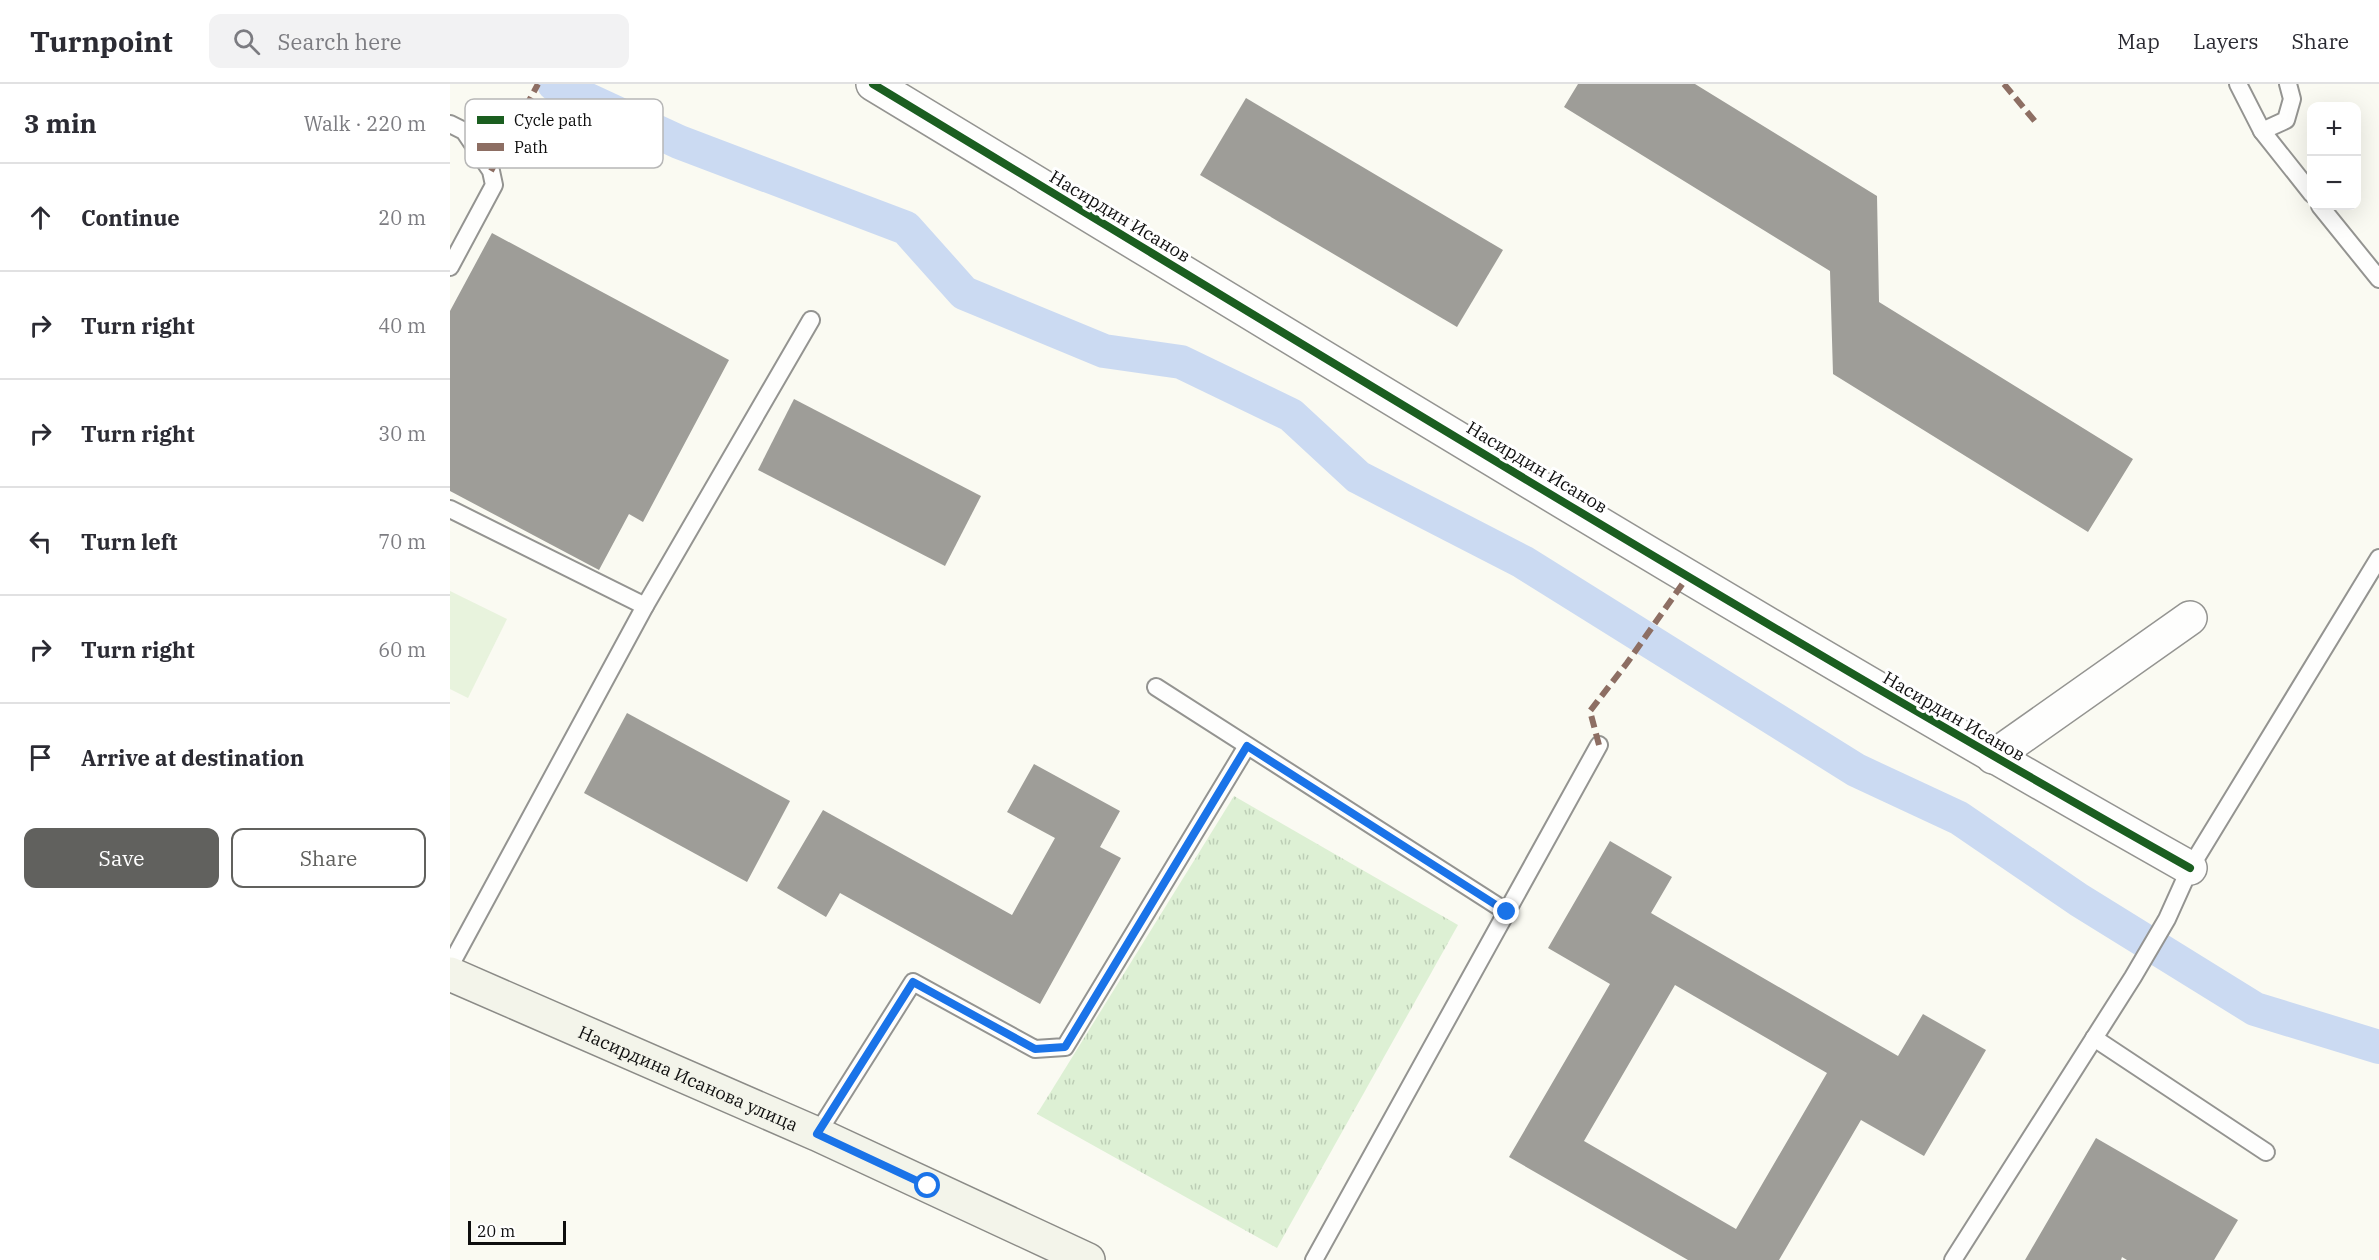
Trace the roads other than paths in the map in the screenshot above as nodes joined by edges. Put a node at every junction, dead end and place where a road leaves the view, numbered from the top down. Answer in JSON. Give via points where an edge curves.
{"nodes":[{"id":1,"x":873,"y":84,"type":"edge"},
{"id":2,"x":2238,"y":84,"type":"edge"},
{"id":3,"x":2288,"y":84,"type":"edge"},
{"id":4,"x":450,"y":124,"type":"edge"},
{"id":5,"x":2262,"y":131,"type":"junction"},
{"id":6,"x":465,"y":132,"type":"edge"},
{"id":7,"x":489,"y":168,"type":"edge"},
{"id":8,"x":2307,"y":189,"type":"edge"},
{"id":9,"x":2323,"y":210,"type":"edge"},
{"id":10,"x":450,"y":267,"type":"edge"},
{"id":11,"x":2379,"y":279,"type":"edge"},
{"id":12,"x":811,"y":320,"type":"dead end"},
{"id":13,"x":450,"y":508,"type":"edge"},
{"id":14,"x":2379,"y":558,"type":"edge"},
{"id":15,"x":645,"y":606,"type":"junction"},
{"id":16,"x":2190,"y":618,"type":"dead end"},
{"id":17,"x":1156,"y":687,"type":"dead end"},
{"id":18,"x":1599,"y":745,"type":"dead end"},
{"id":19,"x":1247,"y":746,"type":"junction"},
{"id":20,"x":1993,"y":757,"type":"junction"},
{"id":21,"x":2190,"y":868,"type":"junction"},
{"id":22,"x":1507,"y":912,"type":"junction"},
{"id":23,"x":450,"y":966,"type":"edge"},
{"id":24,"x":450,"y":974,"type":"edge"},
{"id":25,"x":2094,"y":1038,"type":"junction"},
{"id":26,"x":817,"y":1134,"type":"junction"},
{"id":27,"x":2266,"y":1152,"type":"dead end"},
{"id":28,"x":1088,"y":1260,"type":"edge"},
{"id":29,"x":1314,"y":1260,"type":"edge"},
{"id":30,"x":1953,"y":1260,"type":"edge"}],
"edges":[{"from":1,"to":20,"type":"street","name":"Насирдин Исанов"},
{"from":2,"to":5,"type":"lane"},
{"from":3,"to":5,"type":"lane","via":[[2292,99],[2286,120]]},
{"from":4,"to":6,"type":"lane"},
{"from":5,"to":8,"type":"lane"},
{"from":7,"to":10,"type":"lane","via":[[494,185]]},
{"from":9,"to":11,"type":"lane"},
{"from":12,"to":15,"type":"lane"},
{"from":13,"to":15,"type":"lane"},
{"from":14,"to":21,"type":"lane"},
{"from":15,"to":23,"type":"lane"},
{"from":16,"to":20,"type":"street"},
{"from":17,"to":19,"type":"lane"},
{"from":18,"to":22,"type":"lane"},
{"from":19,"to":22,"type":"lane"},
{"from":19,"to":26,"type":"lane","via":[[1065,1047],[1035,1049],[913,982]]},
{"from":20,"to":21,"type":"street","name":"Насирдин Исанов"},
{"from":21,"to":25,"type":"lane","via":[[2167,919]]},
{"from":22,"to":29,"type":"lane"},
{"from":24,"to":26,"type":"main road","name":"Насирдина Исанова улица"},
{"from":25,"to":27,"type":"lane"},
{"from":25,"to":30,"type":"lane"},
{"from":26,"to":28,"type":"main road","name":"Насирдина Исанова улица"}]}
